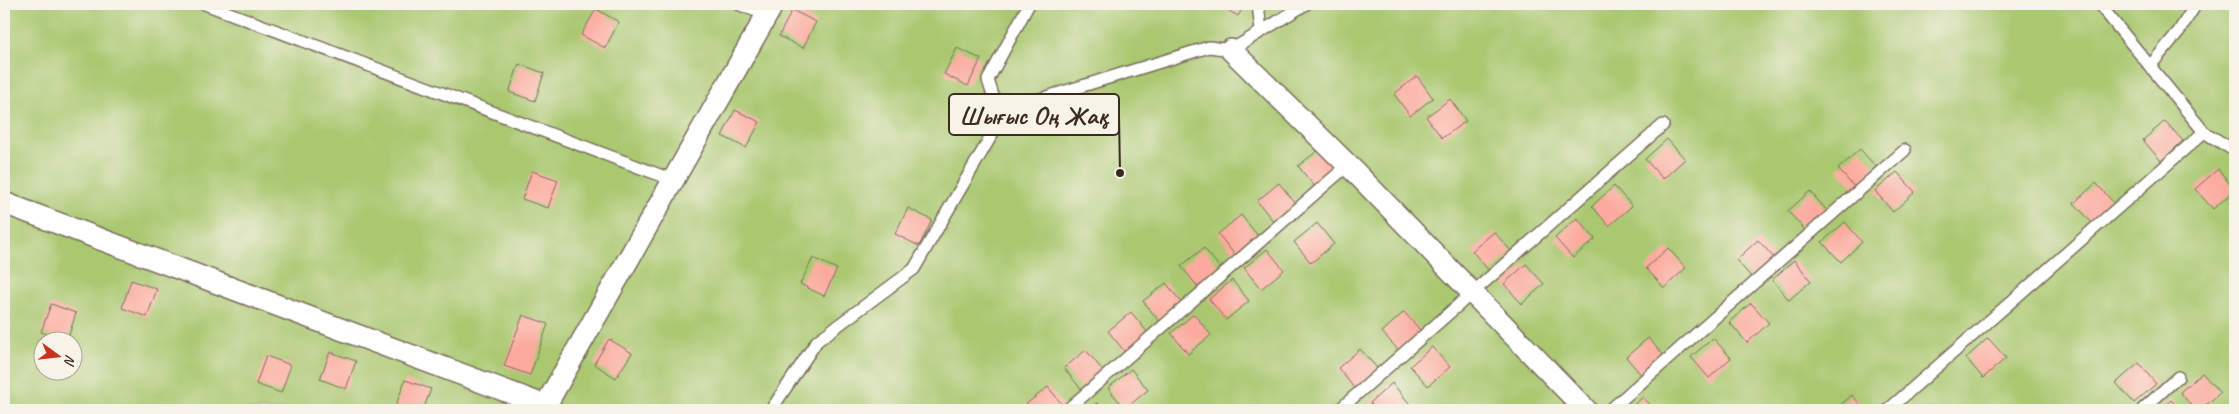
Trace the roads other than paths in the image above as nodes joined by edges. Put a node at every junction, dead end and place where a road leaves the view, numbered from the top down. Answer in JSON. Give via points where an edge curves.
{"nodes":[{"id":1,"x":205,"y":4,"type":"edge"},
{"id":2,"x":738,"y":4,"type":"edge"},
{"id":3,"x":1029,"y":4,"type":"edge"},
{"id":4,"x":1258,"y":4,"type":"edge"},
{"id":5,"x":1306,"y":4,"type":"edge"},
{"id":6,"x":2099,"y":4,"type":"edge"},
{"id":7,"x":2196,"y":4,"type":"edge"},
{"id":8,"x":770,"y":9,"type":"edge"},
{"id":9,"x":1261,"y":31,"type":"junction"},
{"id":10,"x":1231,"y":50,"type":"junction"},
{"id":11,"x":2151,"y":65,"type":"junction"},
{"id":12,"x":998,"y":112,"type":"junction"},
{"id":13,"x":1663,"y":125,"type":"dead end"},
{"id":14,"x":2204,"y":132,"type":"junction"},
{"id":15,"x":1905,"y":150,"type":"dead end"},
{"id":16,"x":2235,"y":151,"type":"edge"},
{"id":17,"x":1348,"y":165,"type":"junction"},
{"id":18,"x":673,"y":180,"type":"junction"},
{"id":19,"x":4,"y":203,"type":"edge"},
{"id":20,"x":1471,"y":294,"type":"junction"},
{"id":21,"x":2178,"y":377,"type":"dead end"},
{"id":22,"x":544,"y":408,"type":"edge"},
{"id":23,"x":771,"y":410,"type":"edge"},
{"id":24,"x":1067,"y":410,"type":"edge"},
{"id":25,"x":1339,"y":410,"type":"edge"},
{"id":26,"x":1586,"y":410,"type":"edge"},
{"id":27,"x":1610,"y":410,"type":"edge"},
{"id":28,"x":1888,"y":410,"type":"edge"},
{"id":29,"x":2142,"y":410,"type":"edge"}],
"edges":[{"from":1,"to":18,"type":"lane"},
{"from":2,"to":8,"type":"lane"},
{"from":3,"to":12,"type":"lane","via":[[988,80]]},
{"from":4,"to":9,"type":"lane"},
{"from":5,"to":9,"type":"lane"},
{"from":6,"to":11,"type":"lane"},
{"from":7,"to":11,"type":"lane"},
{"from":8,"to":18,"type":"street"},
{"from":9,"to":10,"type":"lane"},
{"from":10,"to":12,"type":"lane","via":[[1209,47]]},
{"from":10,"to":17,"type":"street"},
{"from":11,"to":14,"type":"lane"},
{"from":12,"to":23,"type":"lane","via":[[994,131],[914,269],[817,341]]},
{"from":13,"to":20,"type":"lane"},
{"from":14,"to":16,"type":"lane"},
{"from":14,"to":28,"type":"lane"},
{"from":15,"to":27,"type":"lane"},
{"from":17,"to":20,"type":"street"},
{"from":17,"to":24,"type":"lane"},
{"from":18,"to":22,"type":"street"},
{"from":19,"to":22,"type":"street"},
{"from":20,"to":25,"type":"lane"},
{"from":20,"to":26,"type":"street"},
{"from":21,"to":29,"type":"lane"}]}
